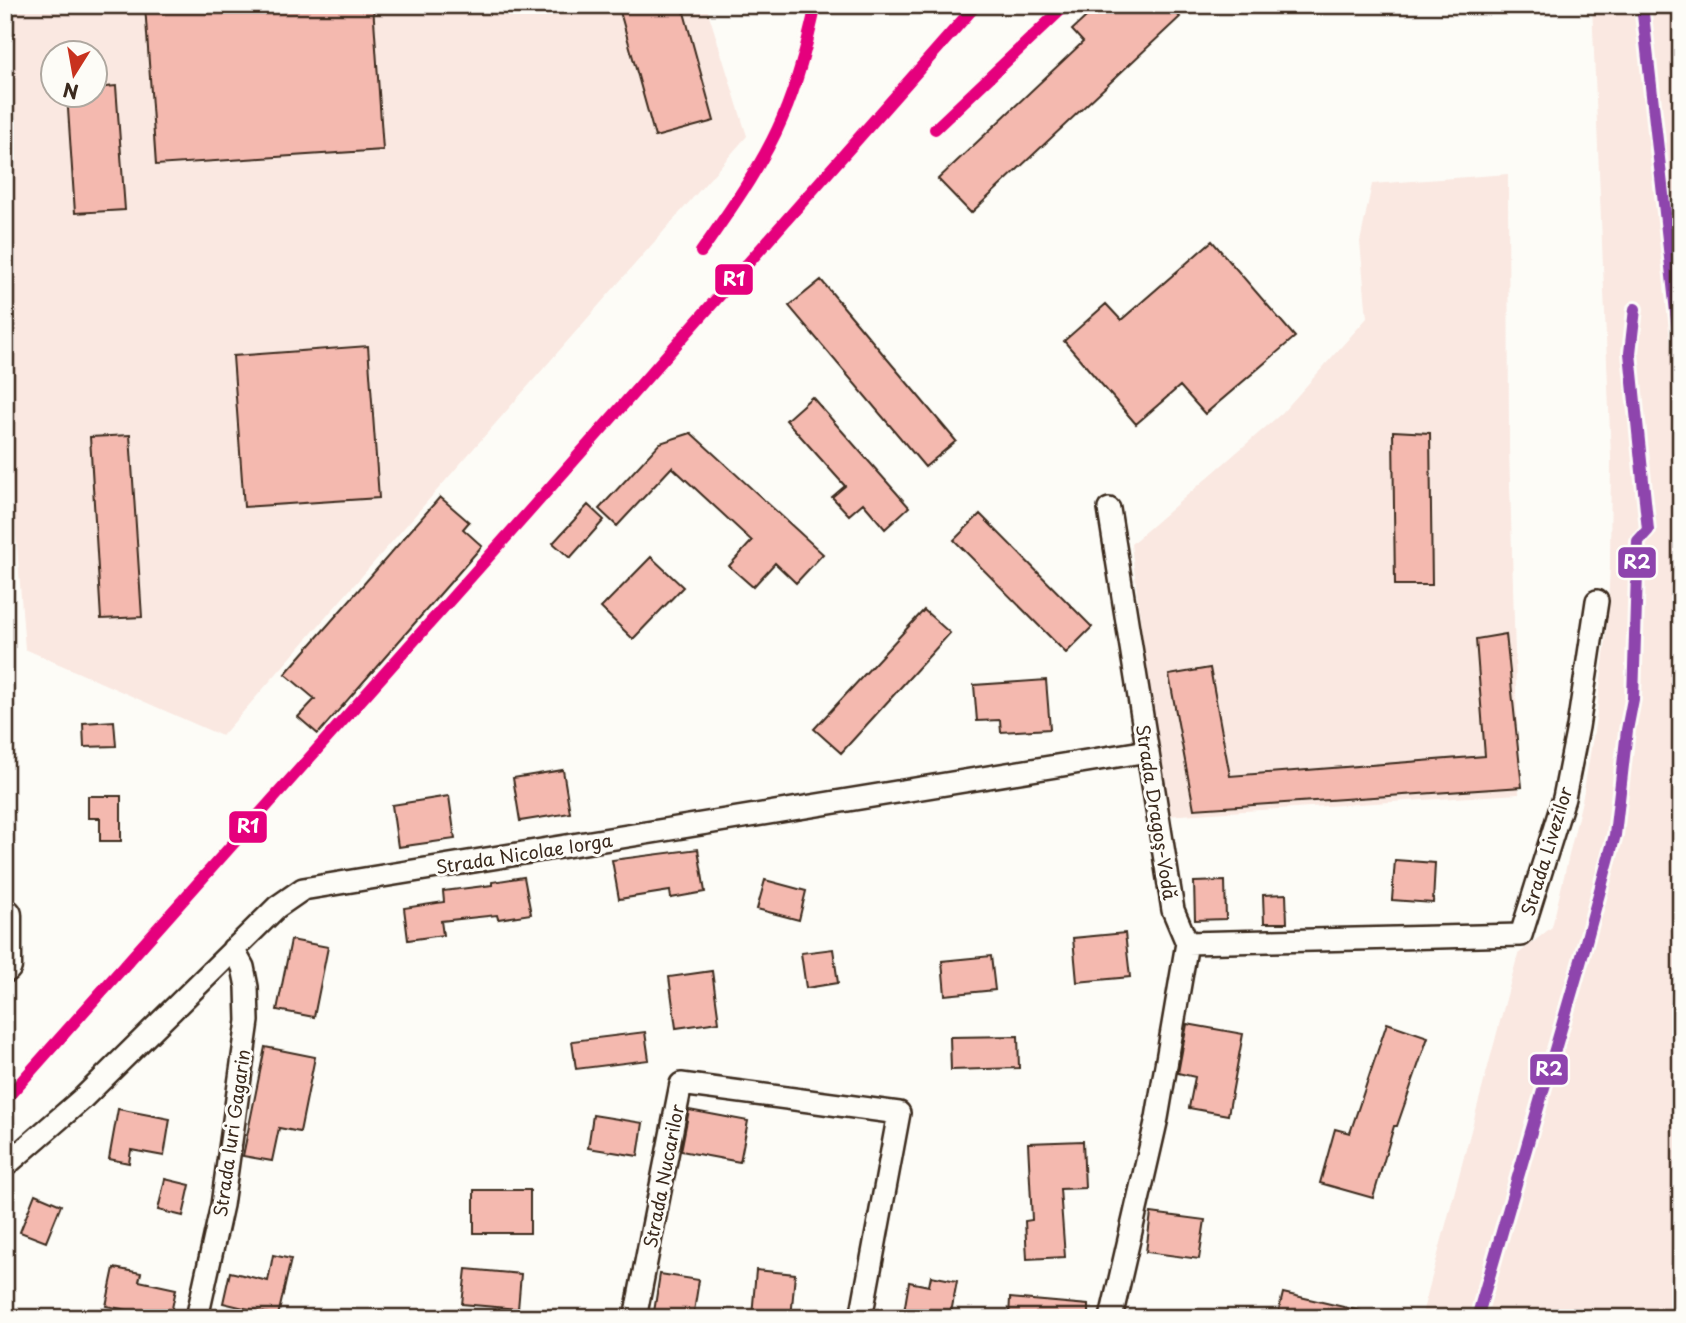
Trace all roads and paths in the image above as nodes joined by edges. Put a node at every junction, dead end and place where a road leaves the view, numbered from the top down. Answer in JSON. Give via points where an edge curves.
{"nodes":[{"id":1,"x":1109,"y":509,"type":"dead end"},
{"id":2,"x":1597,"y":601,"type":"dead end"},
{"id":3,"x":1148,"y":751,"type":"junction"},
{"id":4,"x":5,"y":915,"type":"edge"},
{"id":5,"x":1186,"y":943,"type":"junction"},
{"id":6,"x":233,"y":949,"type":"junction"},
{"id":7,"x":5,"y":966,"type":"edge"},
{"id":8,"x":5,"y":1166,"type":"edge"},
{"id":9,"x":197,"y":1318,"type":"edge"},
{"id":10,"x":635,"y":1318,"type":"edge"},
{"id":11,"x":861,"y":1318,"type":"edge"},
{"id":12,"x":1111,"y":1318,"type":"edge"}],
"edges":[{"from":1,"to":3,"type":"street","name":"Strada Dragoş-Vodă"},
{"from":2,"to":5,"type":"street","name":"Strada Livezilor","via":[[1564,798],[1521,935]]},
{"from":3,"to":5,"type":"street","name":"Strada Dragoş-Vodă","via":[[1173,910]]},
{"from":3,"to":6,"type":"street","name":"Strada Nicolae Iorga","via":[[303,889],[276,907]]},
{"from":4,"to":7,"type":"street"},
{"from":5,"to":12,"type":"street","via":[[1157,1118]]},
{"from":6,"to":8,"type":"street","name":"Strada Nicolae Iorga","via":[[82,1099]]},
{"from":6,"to":9,"type":"street","name":"Strada Iuri Gagarin","via":[[243,967],[248,1020],[222,1205]]},
{"from":10,"to":11,"type":"street","name":"Strada Nucarilor","via":[[681,1084],[899,1113]]}]}
